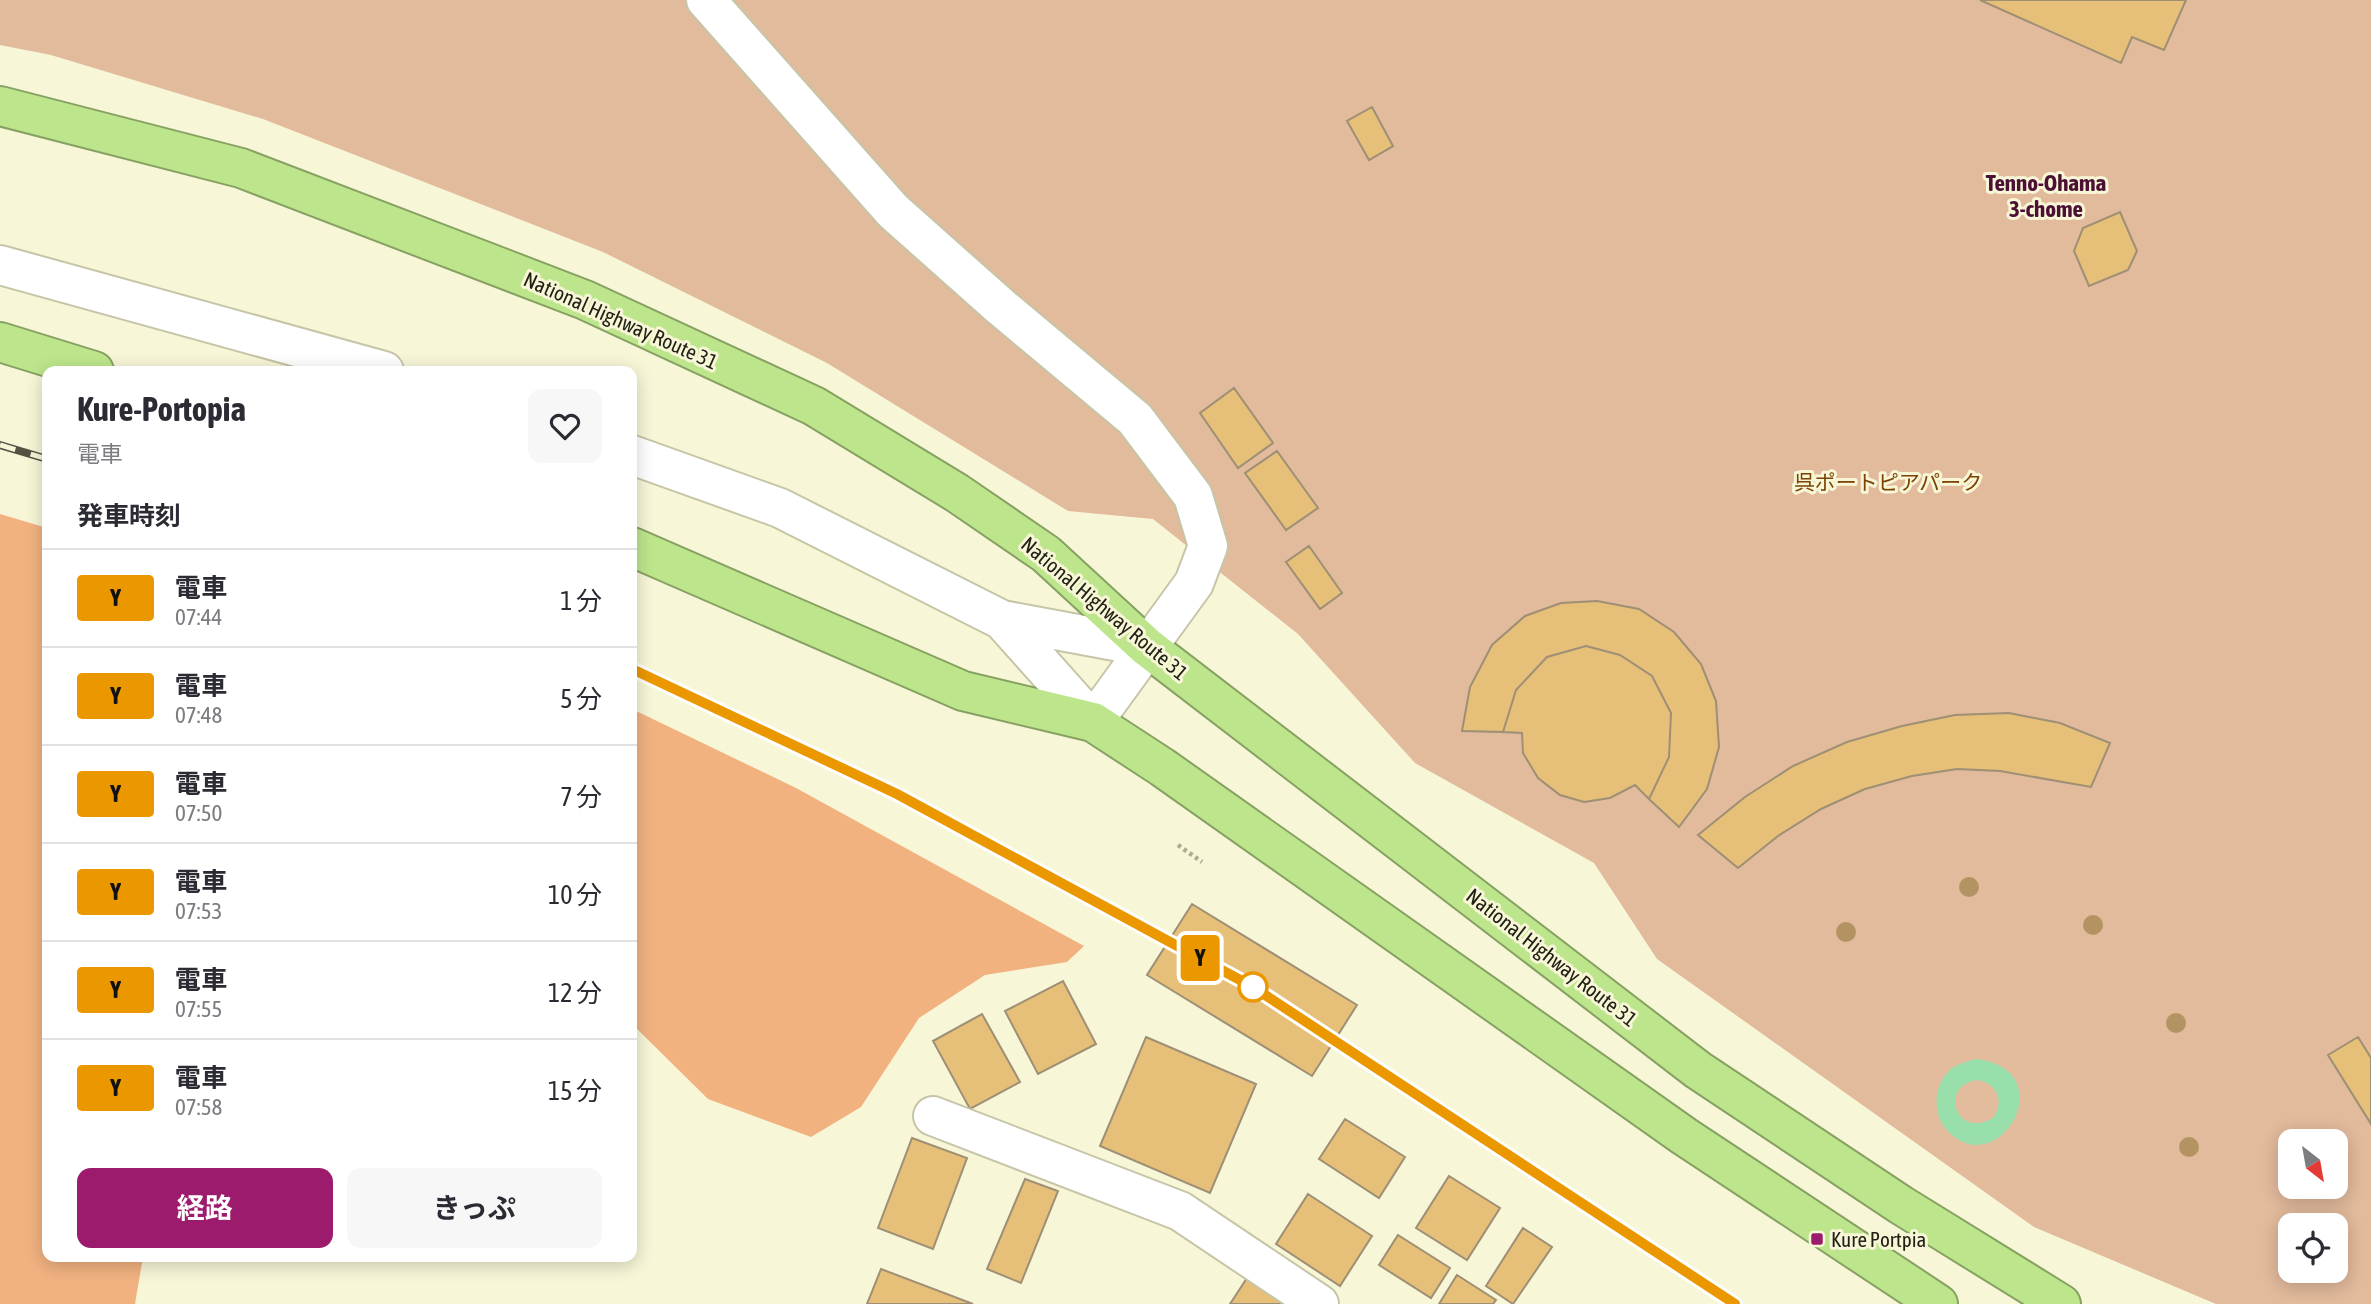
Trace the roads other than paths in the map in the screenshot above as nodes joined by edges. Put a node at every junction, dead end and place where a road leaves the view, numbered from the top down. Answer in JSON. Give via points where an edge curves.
{"nodes":[{"id":1,"x":706,"y":0,"type":"edge"},
{"id":2,"x":0,"y":106,"type":"edge"},
{"id":3,"x":0,"y":265,"type":"edge"},
{"id":4,"x":0,"y":342,"type":"edge"},
{"id":5,"x":78,"y":366,"type":"edge"},
{"id":6,"x":366,"y":366,"type":"edge"},
{"id":7,"x":637,"y":457,"type":"edge"},
{"id":8,"x":637,"y":549,"type":"edge"},
{"id":9,"x":1002,"y":620,"type":"junction"},
{"id":10,"x":1147,"y":647,"type":"junction"},
{"id":11,"x":1093,"y":722,"type":"junction"},
{"id":12,"x":933,"y":1116,"type":"dead end"},
{"id":13,"x":1319,"y":1304,"type":"edge"},
{"id":14,"x":1938,"y":1304,"type":"edge"},
{"id":15,"x":2061,"y":1304,"type":"edge"}],
"edges":[{"from":1,"to":10,"type":"street","via":[[893,211],[1135,419],[1193,496],[1208,547],[1194,583]]},
{"from":2,"to":10,"type":"highway","name":"National Highway Route 31","via":[[241,168],[586,300],[801,400],[957,493],[1046,554]]},
{"from":3,"to":6,"type":"street"},
{"from":4,"to":5,"type":"highway"},
{"from":7,"to":9,"type":"street","via":[[780,508]]},
{"from":8,"to":11,"type":"highway","via":[[963,691]]},
{"from":9,"to":10,"type":"street"},
{"from":9,"to":11,"type":"street"},
{"from":10,"to":11,"type":"street"},
{"from":10,"to":15,"type":"highway","name":"National Highway Route 31","via":[[1698,1070]]},
{"from":11,"to":14,"type":"highway","via":[[1684,1136]]},
{"from":12,"to":13,"type":"street","via":[[1180,1211]]}]}
